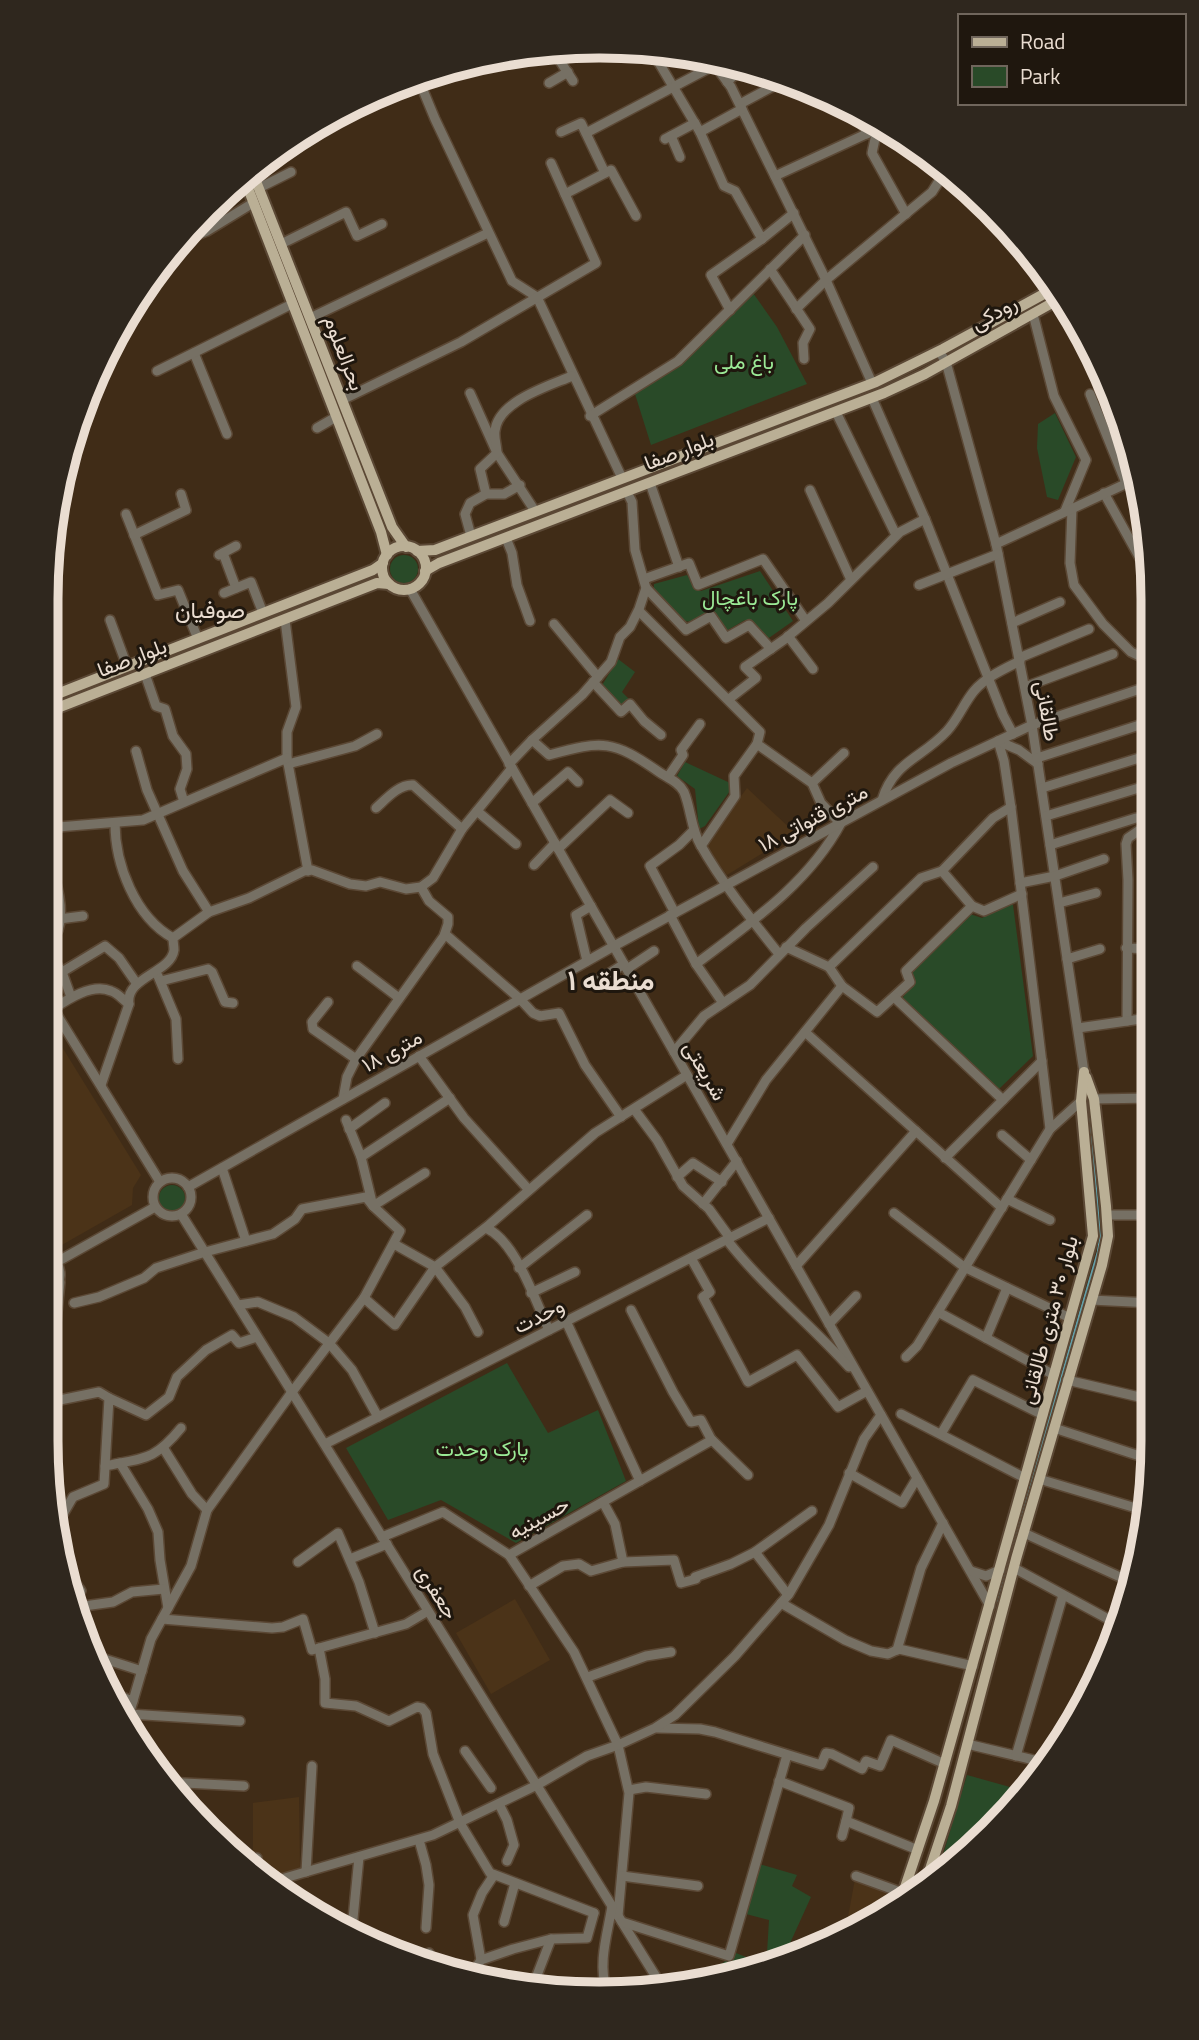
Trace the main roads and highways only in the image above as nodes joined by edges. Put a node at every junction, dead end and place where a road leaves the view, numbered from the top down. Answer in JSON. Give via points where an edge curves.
{"nodes":[{"id":1,"x":256,"y":181,"type":"edge"},
{"id":2,"x":248,"y":188,"type":"edge"},
{"id":3,"x":1046,"y":293,"type":"edge"},
{"id":4,"x":1052,"y":303,"type":"edge"},
{"id":5,"x":939,"y":351,"type":"joint"},
{"id":6,"x":946,"y":362,"type":"joint"},
{"id":7,"x":755,"y":428,"type":"junction"},
{"id":8,"x":761,"y":440,"type":"junction"},
{"id":9,"x":622,"y":478,"type":"junction"},
{"id":10,"x":627,"y":492,"type":"junction"},
{"id":11,"x":576,"y":496,"type":"junction"},
{"id":12,"x":581,"y":509,"type":"junction"},
{"id":13,"x":406,"y":547,"type":"junction"},
{"id":14,"x":417,"y":551,"type":"junction"},
{"id":15,"x":385,"y":559,"type":"junction"},
{"id":16,"x":425,"y":571,"type":"junction"},
{"id":17,"x":389,"y":584,"type":"junction"},
{"id":18,"x":87,"y":682,"type":"junction"},
{"id":19,"x":58,"y":694,"type":"edge"},
{"id":20,"x":92,"y":694,"type":"junction"},
{"id":21,"x":58,"y":708,"type":"edge"},
{"id":22,"x":1001,"y":1567,"type":"junction"},
{"id":23,"x":1014,"y":1568,"type":"junction"},
{"id":24,"x":990,"y":1606,"type":"junction"},
{"id":25,"x":1003,"y":1609,"type":"junction"},
{"id":26,"x":930,"y":1869,"type":"edge"},
{"id":27,"x":905,"y":1887,"type":"edge"}],
"edges":[{"from":1,"to":13,"type":"main road","name":"بحرالعلوم","via":[[392,527]]},
{"from":2,"to":15,"type":"main road","name":"بحرالعلوم","via":[[383,538]]},
{"from":3,"to":5,"type":"main road","name":"رودکی"},
{"from":4,"to":6,"type":"main road","name":"رودکی"},
{"from":5,"to":7,"type":"main road","name":"بلوار صفا","via":[[872,383]]},
{"from":6,"to":8,"type":"main road","name":"بلوار صفا","via":[[872,398]]},
{"from":7,"to":8,"type":"main road"},
{"from":7,"to":9,"type":"main road","name":"بلوار صفا"},
{"from":8,"to":10,"type":"main road","name":"بلوار صفا"},
{"from":9,"to":10,"type":"main road"},
{"from":9,"to":11,"type":"main road","name":"بلوار صفا"},
{"from":10,"to":12,"type":"main road","name":"بلوار صفا"},
{"from":11,"to":12,"type":"main road"},
{"from":11,"to":14,"type":"main road","name":"بلوار صفا","via":[[435,550]]},
{"from":12,"to":16,"type":"main road","name":"بلوار صفا"},
{"from":13,"to":14,"type":"main road"},
{"from":13,"to":15,"type":"main road","via":[[396,548]]},
{"from":14,"to":16,"type":"main road"},
{"from":15,"to":17,"type":"main road","via":[[384,576]]},
{"from":15,"to":18,"type":"main road","name":"بلوار صفا","via":[[373,570]]},
{"from":16,"to":17,"type":"main road","via":[[410,589]]},
{"from":17,"to":20,"type":"main road","name":"بلوار صفا","via":[[377,583]]},
{"from":18,"to":19,"type":"main road","name":"بلوار صفا"},
{"from":18,"to":20,"type":"main road"},
{"from":20,"to":21,"type":"main road","name":"بلوار صفا"},
{"from":22,"to":23,"type":"main road"},
{"from":22,"to":23,"type":"main road","name":"بلوار ۳۰ متری طالقانی","via":[[1093,1236],[1081,1101],[1084,1072],[1094,1099],[1108,1236]]},
{"from":22,"to":24,"type":"main road","name":"بلوار ۳۰ متری طالقانی"},
{"from":23,"to":25,"type":"main road","name":"بلوار ۳۰ متری طالقانی"},
{"from":24,"to":25,"type":"main road"},
{"from":24,"to":27,"type":"main road","name":"بلوار ۳۰ متری طالقانی"},
{"from":25,"to":26,"type":"main road","name":"بلوار ۳۰ متری طالقانی"}]}
